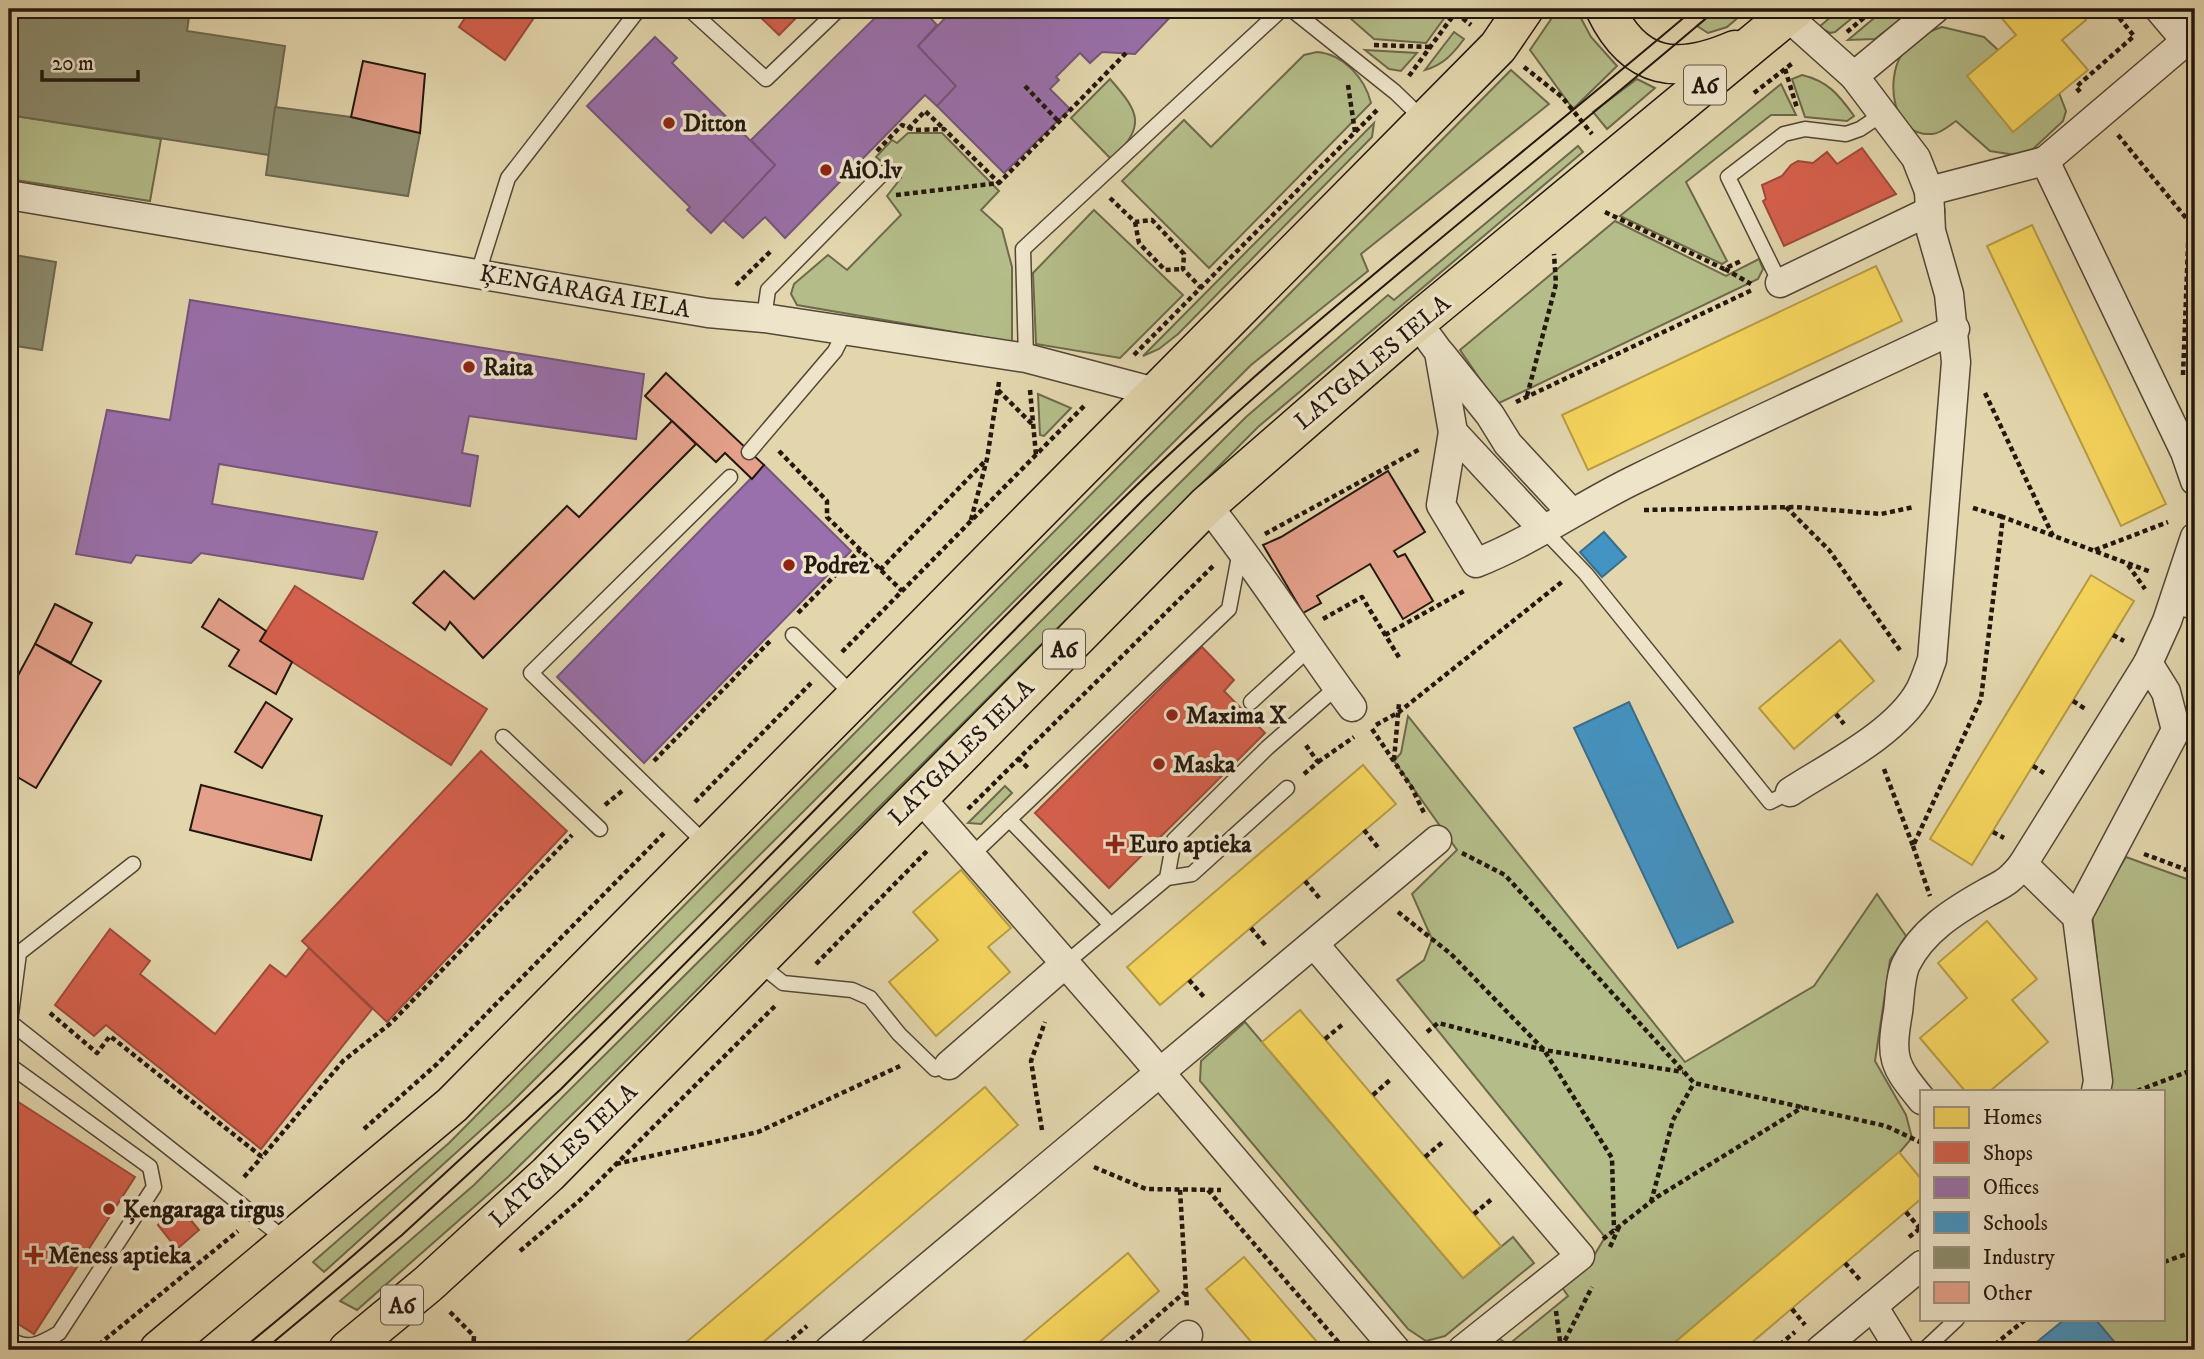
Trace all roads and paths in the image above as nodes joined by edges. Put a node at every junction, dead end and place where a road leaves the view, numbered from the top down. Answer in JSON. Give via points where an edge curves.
{"nodes":[{"id":1,"x":639,"y":9,"type":"edge"},
{"id":2,"x":690,"y":9,"type":"edge"},
{"id":3,"x":839,"y":9,"type":"edge"},
{"id":4,"x":1282,"y":9,"type":"edge"},
{"id":5,"x":1291,"y":9,"type":"edge"},
{"id":6,"x":1524,"y":9,"type":"edge"},
{"id":7,"x":1605,"y":9,"type":"edge"},
{"id":8,"x":1935,"y":9,"type":"edge"},
{"id":9,"x":2112,"y":9,"type":"edge"},
{"id":10,"x":2159,"y":9,"type":"edge"},
{"id":11,"x":1457,"y":11,"type":"edge"},
{"id":12,"x":1791,"y":12,"type":"edge"},
{"id":13,"x":1471,"y":26,"type":"dead end"},
{"id":14,"x":1367,"y":39,"type":"dead end"},
{"id":15,"x":1756,"y":41,"type":"junction"},
{"id":16,"x":2191,"y":42,"type":"edge"},
{"id":17,"x":1433,"y":47,"type":"junction"},
{"id":18,"x":1341,"y":48,"type":"junction"},
{"id":19,"x":1126,"y":53,"type":"dead end"},
{"id":20,"x":1516,"y":61,"type":"dead end"},
{"id":21,"x":1854,"y":76,"type":"junction"},
{"id":22,"x":1025,"y":86,"type":"dead end"},
{"id":23,"x":1395,"y":92,"type":"junction"},
{"id":24,"x":2100,"y":114,"type":"junction"},
{"id":25,"x":1881,"y":115,"type":"junction"},
{"id":26,"x":1425,"y":121,"type":"junction"},
{"id":27,"x":1060,"y":123,"type":"junction"},
{"id":28,"x":908,"y":129,"type":"dead end"},
{"id":29,"x":944,"y":129,"type":"dead end"},
{"id":30,"x":1355,"y":132,"type":"junction"},
{"id":31,"x":1597,"y":140,"type":"dead end"},
{"id":32,"x":2045,"y":161,"type":"junction"},
{"id":33,"x":883,"y":173,"type":"dead end"},
{"id":34,"x":1094,"y":183,"type":"junction"},
{"id":35,"x":865,"y":191,"type":"junction"},
{"id":36,"x":9,"y":195,"type":"edge"},
{"id":37,"x":1929,"y":201,"type":"junction"},
{"id":38,"x":2195,"y":201,"type":"edge"},
{"id":39,"x":1604,"y":212,"type":"dead end"},
{"id":40,"x":2189,"y":221,"type":"junction"},
{"id":41,"x":1135,"y":222,"type":"junction"},
{"id":42,"x":2195,"y":229,"type":"edge"},
{"id":43,"x":1763,"y":250,"type":"junction"},
{"id":44,"x":1553,"y":253,"type":"dead end"},
{"id":45,"x":1183,"y":269,"type":"junction"},
{"id":46,"x":1724,"y":269,"type":"junction"},
{"id":47,"x":478,"y":273,"type":"junction"},
{"id":48,"x":1769,"y":285,"type":"junction"},
{"id":49,"x":1201,"y":288,"type":"junction"},
{"id":50,"x":764,"y":318,"type":"junction"},
{"id":51,"x":1955,"y":329,"type":"junction"},
{"id":52,"x":845,"y":331,"type":"junction"},
{"id":53,"x":1428,"y":337,"type":"junction"},
{"id":54,"x":1028,"y":372,"type":"junction"},
{"id":55,"x":2183,"y":378,"type":"dead end"},
{"id":56,"x":999,"y":380,"type":"dead end"},
{"id":57,"x":1109,"y":380,"type":"junction"},
{"id":58,"x":997,"y":389,"type":"junction"},
{"id":59,"x":1984,"y":390,"type":"dead end"},
{"id":60,"x":1160,"y":393,"type":"junction"},
{"id":61,"x":1527,"y":397,"type":"dead end"},
{"id":62,"x":1033,"y":425,"type":"junction"},
{"id":63,"x":1453,"y":432,"type":"junction"},
{"id":64,"x":763,"y":436,"type":"junction"},
{"id":65,"x":2190,"y":447,"type":"edge"},
{"id":66,"x":749,"y":452,"type":"dead end"},
{"id":67,"x":1036,"y":455,"type":"junction"},
{"id":68,"x":986,"y":459,"type":"junction"},
{"id":69,"x":730,"y":477,"type":"dead end"},
{"id":70,"x":2195,"y":481,"type":"edge"},
{"id":71,"x":1945,"y":500,"type":"junction"},
{"id":72,"x":1207,"y":505,"type":"junction"},
{"id":73,"x":1785,"y":507,"type":"junction"},
{"id":74,"x":1580,"y":508,"type":"junction"},
{"id":75,"x":971,"y":521,"type":"junction"},
{"id":76,"x":2170,"y":521,"type":"dead end"},
{"id":77,"x":1543,"y":529,"type":"junction"},
{"id":78,"x":2053,"y":536,"type":"junction"},
{"id":79,"x":2195,"y":537,"type":"edge"},
{"id":80,"x":1241,"y":547,"type":"junction"},
{"id":81,"x":860,"y":550,"type":"junction"},
{"id":82,"x":2094,"y":551,"type":"junction"},
{"id":83,"x":1476,"y":563,"type":"junction"},
{"id":84,"x":1580,"y":567,"type":"junction"},
{"id":85,"x":880,"y":570,"type":"junction"},
{"id":86,"x":902,"y":591,"type":"junction"},
{"id":87,"x":2182,"y":600,"type":"edge"},
{"id":88,"x":792,"y":619,"type":"dead end"},
{"id":89,"x":793,"y":635,"type":"dead end"},
{"id":90,"x":1385,"y":635,"type":"junction"},
{"id":91,"x":1312,"y":636,"type":"junction"},
{"id":92,"x":773,"y":639,"type":"dead end"},
{"id":93,"x":1400,"y":659,"type":"dead end"},
{"id":94,"x":2148,"y":663,"type":"junction"},
{"id":95,"x":826,"y":668,"type":"junction"},
{"id":96,"x":1923,"y":683,"type":"junction"},
{"id":97,"x":857,"y":699,"type":"junction"},
{"id":98,"x":1251,"y":702,"type":"dead end"},
{"id":99,"x":1399,"y":703,"type":"dead end"},
{"id":100,"x":1353,"y":707,"type":"junction"},
{"id":101,"x":1399,"y":712,"type":"junction"},
{"id":102,"x":1292,"y":727,"type":"junction"},
{"id":103,"x":503,"y":737,"type":"dead end"},
{"id":104,"x":1873,"y":738,"type":"junction"},
{"id":105,"x":1394,"y":761,"type":"junction"},
{"id":106,"x":1318,"y":762,"type":"junction"},
{"id":107,"x":638,"y":777,"type":"junction"},
{"id":108,"x":1287,"y":788,"type":"joint"},
{"id":109,"x":1790,"y":792,"type":"joint"},
{"id":110,"x":918,"y":795,"type":"junction"},
{"id":111,"x":680,"y":817,"type":"junction"},
{"id":112,"x":1009,"y":819,"type":"junction"},
{"id":113,"x":594,"y":824,"type":"junction"},
{"id":114,"x":948,"y":829,"type":"junction"},
{"id":115,"x":1364,"y":830,"type":"dead end"},
{"id":116,"x":1437,"y":840,"type":"junction"},
{"id":117,"x":2115,"y":843,"type":"junction"},
{"id":118,"x":1913,"y":846,"type":"junction"},
{"id":119,"x":709,"y":847,"type":"junction"},
{"id":120,"x":1381,"y":850,"type":"dead end"},
{"id":121,"x":972,"y":855,"type":"junction"},
{"id":122,"x":133,"y":864,"type":"dead end"},
{"id":123,"x":2023,"y":864,"type":"junction"},
{"id":124,"x":2195,"y":873,"type":"edge"},
{"id":125,"x":1167,"y":878,"type":"junction"},
{"id":126,"x":1305,"y":881,"type":"dead end"},
{"id":127,"x":1374,"y":893,"type":"junction"},
{"id":128,"x":1321,"y":900,"type":"dead end"},
{"id":129,"x":2077,"y":917,"type":"junction"},
{"id":130,"x":1939,"y":923,"type":"junction"},
{"id":131,"x":1111,"y":925,"type":"junction"},
{"id":132,"x":1314,"y":944,"type":"junction"},
{"id":133,"x":756,"y":961,"type":"junction"},
{"id":134,"x":1066,"y":963,"type":"junction"},
{"id":135,"x":1189,"y":980,"type":"dead end"},
{"id":136,"x":795,"y":986,"type":"junction"},
{"id":137,"x":1203,"y":997,"type":"dead end"},
{"id":138,"x":1048,"y":1012,"type":"dead end"},
{"id":139,"x":50,"y":1013,"type":"dead end"},
{"id":140,"x":1545,"y":1049,"type":"junction"},
{"id":141,"x":1404,"y":1050,"type":"junction"},
{"id":142,"x":920,"y":1057,"type":"junction"},
{"id":143,"x":9,"y":1065,"type":"edge"},
{"id":144,"x":949,"y":1065,"type":"joint"},
{"id":145,"x":2195,"y":1069,"type":"edge"},
{"id":146,"x":1159,"y":1071,"type":"junction"},
{"id":147,"x":1684,"y":1072,"type":"junction"},
{"id":148,"x":1694,"y":1083,"type":"junction"},
{"id":149,"x":2096,"y":1090,"type":"edge"},
{"id":150,"x":2140,"y":1090,"type":"edge"},
{"id":151,"x":1920,"y":1098,"type":"edge"},
{"id":152,"x":1803,"y":1107,"type":"junction"},
{"id":153,"x":1042,"y":1130,"type":"dead end"},
{"id":154,"x":355,"y":1136,"type":"dead end"},
{"id":155,"x":1920,"y":1142,"type":"edge"},
{"id":156,"x":1062,"y":1153,"type":"junction"},
{"id":157,"x":616,"y":1164,"type":"junction"},
{"id":158,"x":1181,"y":1190,"type":"junction"},
{"id":159,"x":1208,"y":1190,"type":"junction"},
{"id":160,"x":1260,"y":1190,"type":"junction"},
{"id":161,"x":1651,"y":1202,"type":"junction"},
{"id":162,"x":1906,"y":1212,"type":"dead end"},
{"id":163,"x":257,"y":1216,"type":"junction"},
{"id":164,"x":1920,"y":1229,"type":"edge"},
{"id":165,"x":1614,"y":1230,"type":"junction"},
{"id":166,"x":290,"y":1243,"type":"junction"},
{"id":167,"x":2195,"y":1251,"type":"edge"},
{"id":168,"x":519,"y":1253,"type":"dead end"},
{"id":169,"x":1580,"y":1256,"type":"junction"},
{"id":170,"x":2166,"y":1261,"type":"edge"},
{"id":171,"x":1920,"y":1267,"type":"edge"},
{"id":172,"x":1186,"y":1292,"type":"junction"},
{"id":173,"x":460,"y":1304,"type":"dead end"},
{"id":174,"x":1873,"y":1306,"type":"junction"},
{"id":175,"x":450,"y":1312,"type":"junction"},
{"id":176,"x":441,"y":1320,"type":"dead end"},
{"id":177,"x":1956,"y":1320,"type":"edge"},
{"id":178,"x":2025,"y":1320,"type":"edge"},
{"id":179,"x":9,"y":1339,"type":"edge"},
{"id":180,"x":1180,"y":1343,"type":"edge"},
{"id":181,"x":92,"y":1350,"type":"edge"},
{"id":182,"x":159,"y":1350,"type":"edge"},
{"id":183,"x":348,"y":1350,"type":"edge"},
{"id":184,"x":473,"y":1350,"type":"edge"},
{"id":185,"x":829,"y":1350,"type":"edge"},
{"id":186,"x":1118,"y":1350,"type":"edge"},
{"id":187,"x":1345,"y":1350,"type":"edge"},
{"id":188,"x":1396,"y":1350,"type":"edge"},
{"id":189,"x":1462,"y":1350,"type":"edge"},
{"id":190,"x":1821,"y":1350,"type":"edge"},
{"id":191,"x":1900,"y":1350,"type":"edge"},
{"id":192,"x":1924,"y":1350,"type":"edge"},
{"id":193,"x":1988,"y":1350,"type":"edge"}],
"edges":[{"from":1,"to":47,"type":"lane","via":[[508,178]]},
{"from":2,"to":3,"type":"lane","via":[[766,79]]},
{"from":4,"to":34,"type":"lane"},
{"from":5,"to":18,"type":"lane"},
{"from":6,"to":26,"type":"highway","via":[[1498,47]]},
{"from":7,"to":15,"type":"highway","name":"LATGALES IELA","number":"A6","via":[[1622,37],[1653,63],[1706,63]]},
{"from":8,"to":21,"type":"street"},
{"from":9,"to":24,"type":"path","via":[[2134,36],[2076,87]]},
{"from":10,"to":16,"type":"street"},
{"from":11,"to":13,"type":"path"},
{"from":11,"to":17,"type":"path"},
{"from":12,"to":15,"type":"highway","name":"LATGALES IELA","number":"A6"},
{"from":12,"to":21,"type":"street"},
{"from":14,"to":17,"type":"path","via":[[1375,45]]},
{"from":15,"to":53,"type":"highway","name":"LATGALES IELA","number":"A6"},
{"from":16,"to":24,"type":"street"},
{"from":17,"to":23,"type":"path"},
{"from":18,"to":23,"type":"lane"},
{"from":18,"to":30,"type":"path"},
{"from":19,"to":27,"type":"path"},
{"from":20,"to":31,"type":"path","via":[[1562,97]]},
{"from":21,"to":25,"type":"street"},
{"from":22,"to":27,"type":"path"},
{"from":23,"to":26,"type":"lane"},
{"from":23,"to":30,"type":"path"},
{"from":24,"to":32,"type":"street"},
{"from":24,"to":40,"type":"path"},
{"from":25,"to":37,"type":"street","via":[[1916,158]]},
{"from":25,"to":43,"type":"lane","via":[[1846,134],[1805,129],[1784,134],[1728,177]]},
{"from":26,"to":60,"type":"highway"},
{"from":27,"to":35,"type":"path","via":[[999,183],[887,196]]},
{"from":28,"to":29,"type":"path","via":[[925,111]]},
{"from":30,"to":49,"type":"path"},
{"from":32,"to":37,"type":"street"},
{"from":32,"to":65,"type":"street"},
{"from":33,"to":35,"type":"lane"},
{"from":34,"to":41,"type":"path"},
{"from":34,"to":54,"type":"lane","via":[[1023,249]]},
{"from":35,"to":50,"type":"lane","via":[[768,290]]},
{"from":36,"to":47,"type":"street","name":"ĶENGARAGA IELA"},
{"from":37,"to":48,"type":"street"},
{"from":37,"to":51,"type":"street","via":[[1931,231]]},
{"from":38,"to":40,"type":"path"},
{"from":39,"to":46,"type":"path"},
{"from":40,"to":42,"type":"path"},
{"from":40,"to":55,"type":"path"},
{"from":41,"to":45,"type":"path","via":[[1139,243],[1165,270]]},
{"from":41,"to":45,"type":"path","via":[[1152,220],[1184,254]]},
{"from":43,"to":46,"type":"path"},
{"from":43,"to":48,"type":"lane"},
{"from":44,"to":61,"type":"path","via":[[1556,284]]},
{"from":45,"to":49,"type":"path"},
{"from":46,"to":48,"type":"path"},
{"from":47,"to":50,"type":"street","name":"ĶENGARAGA IELA","via":[[708,313]]},
{"from":49,"to":57,"type":"path"},
{"from":50,"to":52,"type":"street","name":"ĶENGARAGA IELA"},
{"from":51,"to":71,"type":"street"},
{"from":51,"to":74,"type":"street"},
{"from":52,"to":54,"type":"street","name":"ĶENGARAGA IELA"},
{"from":52,"to":64,"type":"lane","via":[[835,351]]},
{"from":53,"to":63,"type":"street"},
{"from":53,"to":72,"type":"highway","name":"LATGALES IELA","number":"A6"},
{"from":53,"to":74,"type":"street","via":[[1508,444]]},
{"from":54,"to":57,"type":"street","name":"ĶENGARAGA IELA"},
{"from":54,"to":62,"type":"path"},
{"from":56,"to":58,"type":"path"},
{"from":57,"to":60,"type":"street","name":"ĶENGARAGA IELA"},
{"from":57,"to":67,"type":"path"},
{"from":58,"to":62,"type":"path"},
{"from":58,"to":68,"type":"path"},
{"from":59,"to":78,"type":"path"},
{"from":60,"to":97,"type":"highway"},
{"from":62,"to":67,"type":"path"},
{"from":63,"to":77,"type":"street"},
{"from":63,"to":83,"type":"street","via":[[1441,505]]},
{"from":64,"to":66,"type":"lane"},
{"from":64,"to":81,"type":"path","via":[[827,500],[827,517]]},
{"from":65,"to":70,"type":"street"},
{"from":67,"to":75,"type":"path"},
{"from":68,"to":75,"type":"path"},
{"from":68,"to":85,"type":"path"},
{"from":69,"to":107,"type":"lane","via":[[531,673]]},
{"from":71,"to":73,"type":"path","via":[[1881,514]]},
{"from":71,"to":96,"type":"street","via":[[1932,660]]},
{"from":72,"to":80,"type":"street"},
{"from":72,"to":110,"type":"highway","name":"LATGALES IELA","number":"A6"},
{"from":73,"to":74,"type":"path"},
{"from":73,"to":96,"type":"path","via":[[1829,550]]},
{"from":74,"to":77,"type":"street"},
{"from":75,"to":86,"type":"path"},
{"from":76,"to":82,"type":"path"},
{"from":77,"to":83,"type":"street","via":[[1513,549]]},
{"from":77,"to":84,"type":"lane"},
{"from":78,"to":82,"type":"path"},
{"from":78,"to":118,"type":"path","via":[[2003,517],[1980,698]]},
{"from":79,"to":87,"type":"street"},
{"from":80,"to":91,"type":"street"},
{"from":80,"to":112,"type":"lane","via":[[1229,609]]},
{"from":80,"to":114,"type":"path","via":[[1205,571]]},
{"from":81,"to":85,"type":"path"},
{"from":81,"to":88,"type":"path"},
{"from":82,"to":87,"type":"path"},
{"from":83,"to":90,"type":"path","via":[[1480,582]]},
{"from":84,"to":101,"type":"path"},
{"from":84,"to":109,"type":"lane","via":[[1770,802]]},
{"from":85,"to":86,"type":"path"},
{"from":86,"to":95,"type":"path"},
{"from":87,"to":94,"type":"street"},
{"from":89,"to":95,"type":"lane"},
{"from":90,"to":91,"type":"path","via":[[1362,597]]},
{"from":90,"to":93,"type":"path"},
{"from":91,"to":98,"type":"lane"},
{"from":91,"to":100,"type":"street"},
{"from":92,"to":107,"type":"path"},
{"from":94,"to":117,"type":"street","via":[[2166,692],[2176,730]]},
{"from":94,"to":123,"type":"street"},
{"from":95,"to":97,"type":"lane"},
{"from":95,"to":111,"type":"path"},
{"from":96,"to":104,"type":"street","via":[[1903,714]]},
{"from":97,"to":119,"type":"highway"},
{"from":99,"to":101,"type":"path"},
{"from":100,"to":101,"type":"path","via":[[1383,723]]},
{"from":100,"to":102,"type":"lane"},
{"from":100,"to":105,"type":"path"},
{"from":100,"to":106,"type":"path"},
{"from":101,"to":105,"type":"path"},
{"from":102,"to":106,"type":"path"},
{"from":102,"to":125,"type":"lane","via":[[1174,840]]},
{"from":103,"to":113,"type":"lane"},
{"from":104,"to":109,"type":"street"},
{"from":104,"to":118,"type":"path"},
{"from":105,"to":116,"type":"path"},
{"from":106,"to":108,"type":"path"},
{"from":107,"to":111,"type":"lane"},
{"from":107,"to":113,"type":"path"},
{"from":108,"to":125,"type":"lane","via":[[1192,874]]},
{"from":110,"to":114,"type":"street"},
{"from":110,"to":133,"type":"highway","name":"LATGALES IELA","number":"A6"},
{"from":111,"to":119,"type":"lane"},
{"from":111,"to":154,"type":"path","via":[[437,1064]]},
{"from":112,"to":121,"type":"lane"},
{"from":112,"to":131,"type":"lane"},
{"from":113,"to":139,"type":"path","via":[[391,1023],[343,1061],[262,1157],[110,1036],[97,1053]]},
{"from":114,"to":121,"type":"street"},
{"from":114,"to":136,"type":"path"},
{"from":115,"to":120,"type":"path"},
{"from":116,"to":127,"type":"street"},
{"from":116,"to":147,"type":"path","via":[[1505,874]]},
{"from":117,"to":124,"type":"path"},
{"from":117,"to":129,"type":"street"},
{"from":118,"to":130,"type":"path"},
{"from":119,"to":166,"type":"highway","via":[[452,1105]]},
{"from":121,"to":134,"type":"street"},
{"from":122,"to":163,"type":"lane","via":[[19,953],[10,1022]]},
{"from":123,"to":129,"type":"street"},
{"from":123,"to":130,"type":"street","via":[[2008,884]]},
{"from":125,"to":131,"type":"lane"},
{"from":126,"to":128,"type":"path"},
{"from":127,"to":132,"type":"street"},
{"from":127,"to":140,"type":"path","via":[[1451,954]]},
{"from":129,"to":149,"type":"street"},
{"from":130,"to":151,"type":"street","via":[[1905,966],[1893,1041],[1897,1069]]},
{"from":131,"to":134,"type":"lane"},
{"from":132,"to":141,"type":"street"},
{"from":132,"to":146,"type":"street"},
{"from":133,"to":136,"type":"lane","via":[[783,984]]},
{"from":133,"to":183,"type":"highway","name":"LATGALES IELA","number":"A6","via":[[548,1174]]},
{"from":134,"to":144,"type":"street"},
{"from":134,"to":146,"type":"street"},
{"from":135,"to":137,"type":"path"},
{"from":136,"to":142,"type":"lane","via":[[852,990],[870,998]]},
{"from":136,"to":157,"type":"path"},
{"from":138,"to":153,"type":"path","via":[[1031,1061]]},
{"from":140,"to":141,"type":"path","via":[[1438,1023]]},
{"from":140,"to":147,"type":"path"},
{"from":140,"to":165,"type":"path","via":[[1612,1158]]},
{"from":141,"to":169,"type":"street"},
{"from":142,"to":144,"type":"lane","via":[[935,1069]]},
{"from":142,"to":157,"type":"path","via":[[758,1132]]},
{"from":143,"to":179,"type":"lane","via":[[150,1167],[154,1188],[59,1333],[38,1346],[21,1346]]},
{"from":145,"to":150,"type":"path"},
{"from":146,"to":156,"type":"street"},
{"from":146,"to":160,"type":"street"},
{"from":147,"to":148,"type":"path"},
{"from":148,"to":152,"type":"path"},
{"from":148,"to":161,"type":"path","via":[[1673,1120]]},
{"from":152,"to":155,"type":"path","via":[[1886,1126]]},
{"from":152,"to":161,"type":"path"},
{"from":156,"to":158,"type":"path","via":[[1146,1189]]},
{"from":156,"to":185,"type":"street"},
{"from":157,"to":168,"type":"path"},
{"from":158,"to":159,"type":"path"},
{"from":158,"to":172,"type":"path"},
{"from":159,"to":160,"type":"path"},
{"from":159,"to":187,"type":"path"},
{"from":160,"to":188,"type":"street"},
{"from":161,"to":165,"type":"path"},
{"from":162,"to":164,"type":"path"},
{"from":163,"to":166,"type":"lane"},
{"from":163,"to":181,"type":"path"},
{"from":165,"to":169,"type":"path"},
{"from":166,"to":182,"type":"highway"},
{"from":167,"to":170,"type":"path"},
{"from":169,"to":189,"type":"street"},
{"from":171,"to":174,"type":"street"},
{"from":172,"to":180,"type":"path"},
{"from":172,"to":186,"type":"path"},
{"from":173,"to":175,"type":"path"},
{"from":174,"to":190,"type":"street"},
{"from":174,"to":191,"type":"street"},
{"from":175,"to":176,"type":"path"},
{"from":175,"to":184,"type":"path","via":[[474,1336]]},
{"from":177,"to":192,"type":"lane"},
{"from":178,"to":193,"type":"path"}]}
